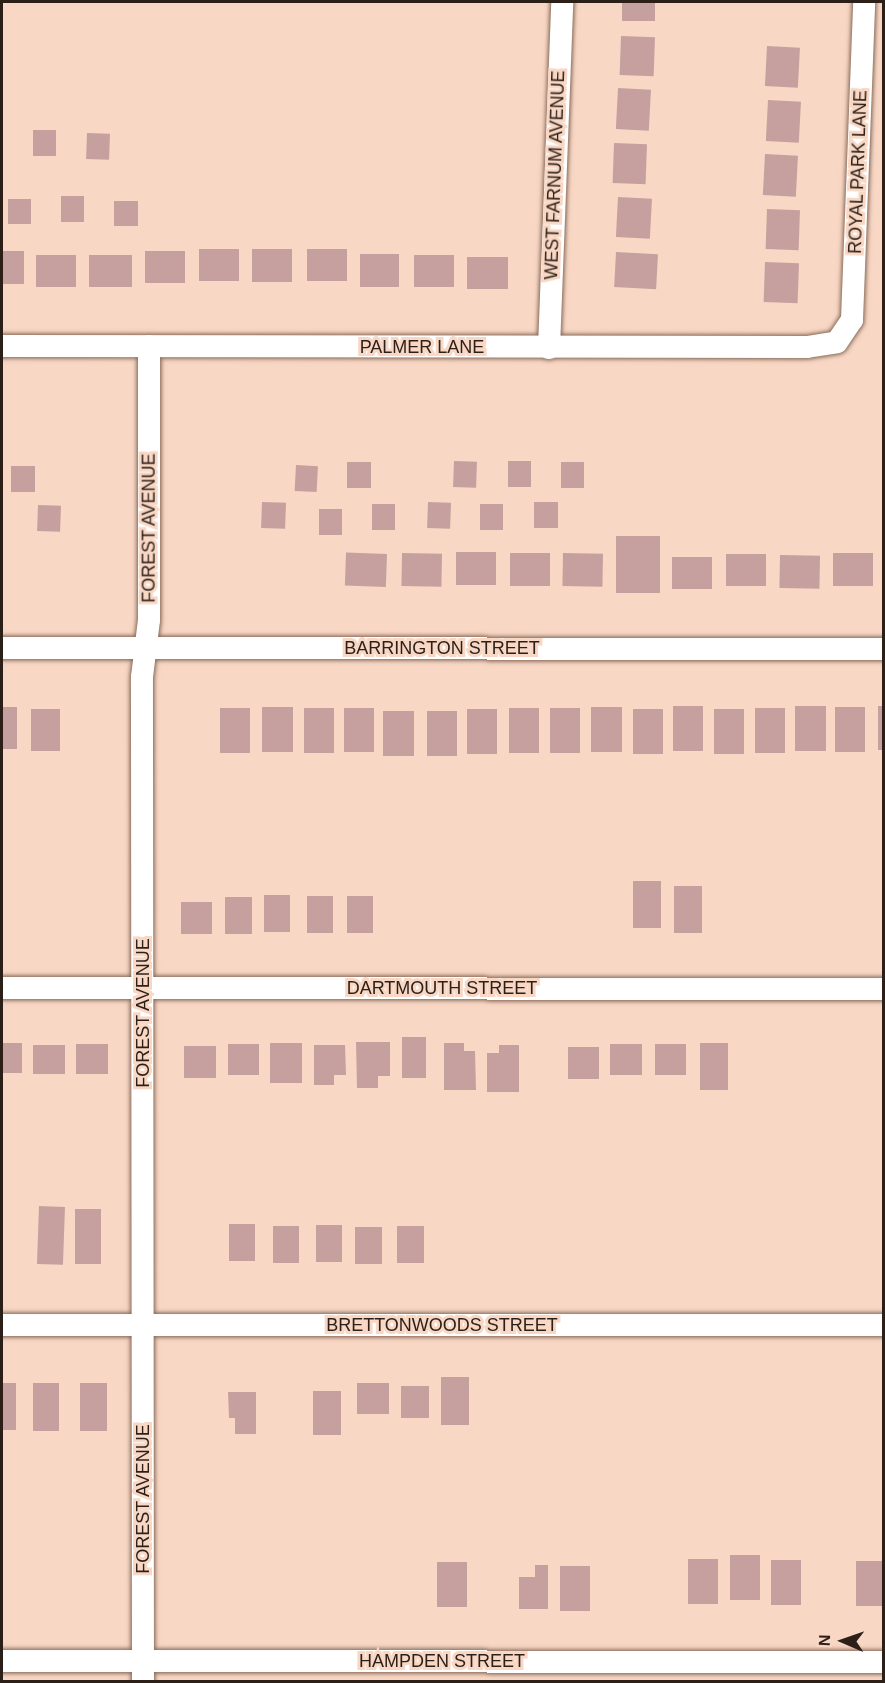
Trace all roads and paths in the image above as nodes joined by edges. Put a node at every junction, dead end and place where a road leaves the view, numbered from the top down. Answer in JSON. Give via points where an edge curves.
{"nodes":[{"id":1,"x":562,"y":2,"type":"edge"},
{"id":2,"x":864,"y":2,"type":"edge"},
{"id":3,"x":842,"y":339,"type":"joint"},
{"id":4,"x":2,"y":346,"type":"edge"},
{"id":5,"x":149,"y":346,"type":"junction"},
{"id":6,"x":549,"y":348,"type":"junction"},
{"id":7,"x":2,"y":648,"type":"edge"},
{"id":8,"x":147,"y":649,"type":"junction"},
{"id":9,"x":884,"y":649,"type":"edge"},
{"id":10,"x":142,"y":987,"type":"junction"},
{"id":11,"x":2,"y":988,"type":"edge"},
{"id":12,"x":884,"y":988,"type":"edge"},
{"id":13,"x":884,"y":1324,"type":"edge"},
{"id":14,"x":2,"y":1325,"type":"edge"},
{"id":15,"x":142,"y":1325,"type":"junction"},
{"id":16,"x":2,"y":1661,"type":"edge"},
{"id":17,"x":884,"y":1662,"type":"edge"},
{"id":18,"x":143,"y":1671,"type":"edge"}],
"edges":[{"from":1,"to":6,"type":"street","name":"WEST FARNUM AVENUE"},
{"from":2,"to":3,"type":"street","name":"ROYAL PARK LANE","via":[[852,320]]},
{"from":3,"to":6,"type":"street","name":"PALMER LANE","via":[[807,347]]},
{"from":4,"to":5,"type":"street","name":"PALMER LANE"},
{"from":5,"to":6,"type":"street","name":"PALMER LANE"},
{"from":5,"to":8,"type":"street","name":"FOREST AVENUE"},
{"from":7,"to":8,"type":"street","name":"BARRINGTON STREET"},
{"from":8,"to":9,"type":"street","name":"BARRINGTON STREET"},
{"from":8,"to":10,"type":"street","name":"FOREST AVENUE","via":[[142,677]]},
{"from":10,"to":11,"type":"street","name":"DARTMOUTH STREET"},
{"from":10,"to":12,"type":"street","name":"DARTMOUTH STREET"},
{"from":10,"to":15,"type":"street","name":"FOREST AVENUE"},
{"from":13,"to":15,"type":"street","name":"BRETTONWOODS STREET"},
{"from":14,"to":15,"type":"street","name":"BRETTONWOODS STREET"},
{"from":15,"to":18,"type":"street","name":"FOREST AVENUE"},
{"from":16,"to":18,"type":"street","name":"HAMPDEN STREET"},
{"from":17,"to":18,"type":"street","name":"HAMPDEN STREET"}]}
